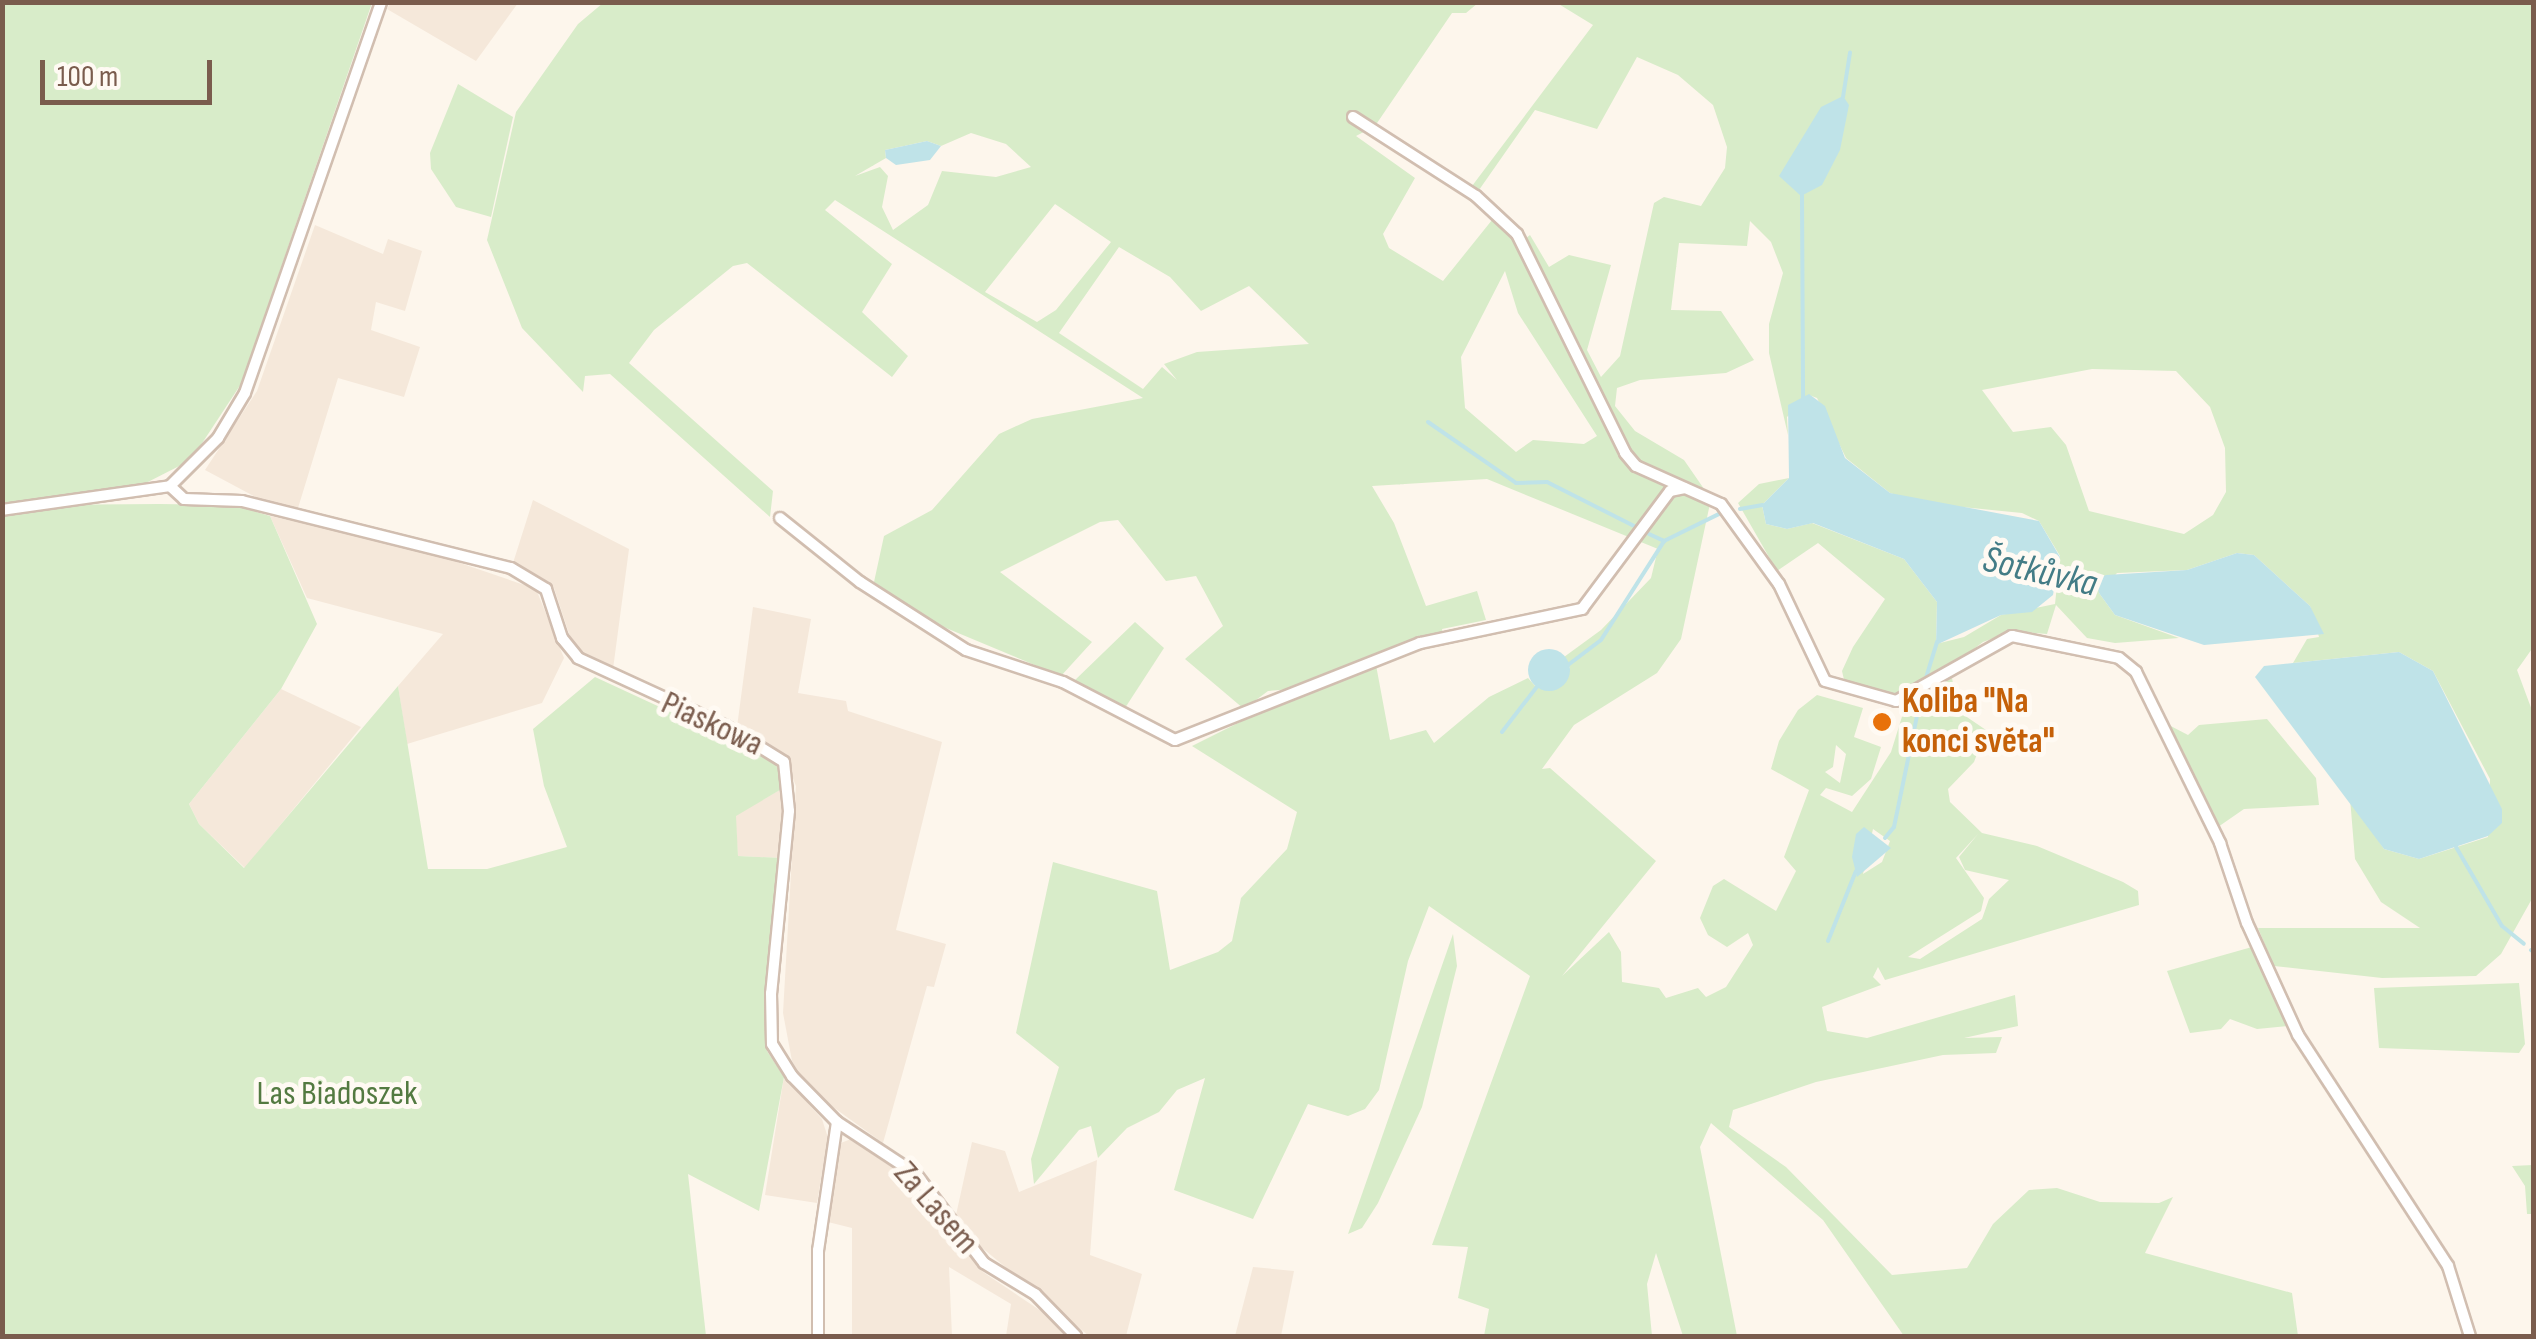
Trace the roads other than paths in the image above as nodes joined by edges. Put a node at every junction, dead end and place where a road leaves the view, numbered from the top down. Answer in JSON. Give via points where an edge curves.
{"nodes":[{"id":1,"x":381,"y":2,"type":"edge"},
{"id":2,"x":1353,"y":117,"type":"dead end"},
{"id":3,"x":170,"y":486,"type":"junction"},
{"id":4,"x":1690,"y":488,"type":"junction"},
{"id":5,"x":2,"y":510,"type":"edge"},
{"id":6,"x":780,"y":518,"type":"dead end"},
{"id":7,"x":837,"y":1122,"type":"junction"},
{"id":8,"x":818,"y":1336,"type":"edge"},
{"id":9,"x":1076,"y":1336,"type":"edge"},
{"id":10,"x":2470,"y":1336,"type":"edge"}],
"edges":[{"from":1,"to":3,"type":"street","via":[[252,379],[218,438]]},
{"from":2,"to":4,"type":"street","via":[[1476,196],[1517,234],[1625,453],[1636,466]]},
{"from":3,"to":5,"type":"street"},
{"from":3,"to":7,"type":"street","name":"Piaskowa","via":[[184,499],[254,504],[511,568],[546,589],[562,638],[578,658],[726,726],[784,762],[789,811],[772,1044],[780,1062]]},
{"from":4,"to":6,"type":"street","via":[[1670,491],[1582,608],[1420,643],[1176,740],[1063,682],[938,635]]},
{"from":4,"to":10,"type":"street","via":[[1721,504],[1778,584],[1819,672],[1846,690],[1896,701],[1915,696],[1980,649],[2012,636],[2119,658],[2136,672],[2220,843],[2247,924],[2298,1035],[2448,1266]]},
{"from":7,"to":8,"type":"street","via":[[818,1250]]},
{"from":7,"to":9,"type":"street","name":"Za Lasem","via":[[916,1174],[984,1263],[1035,1294]]}]}
